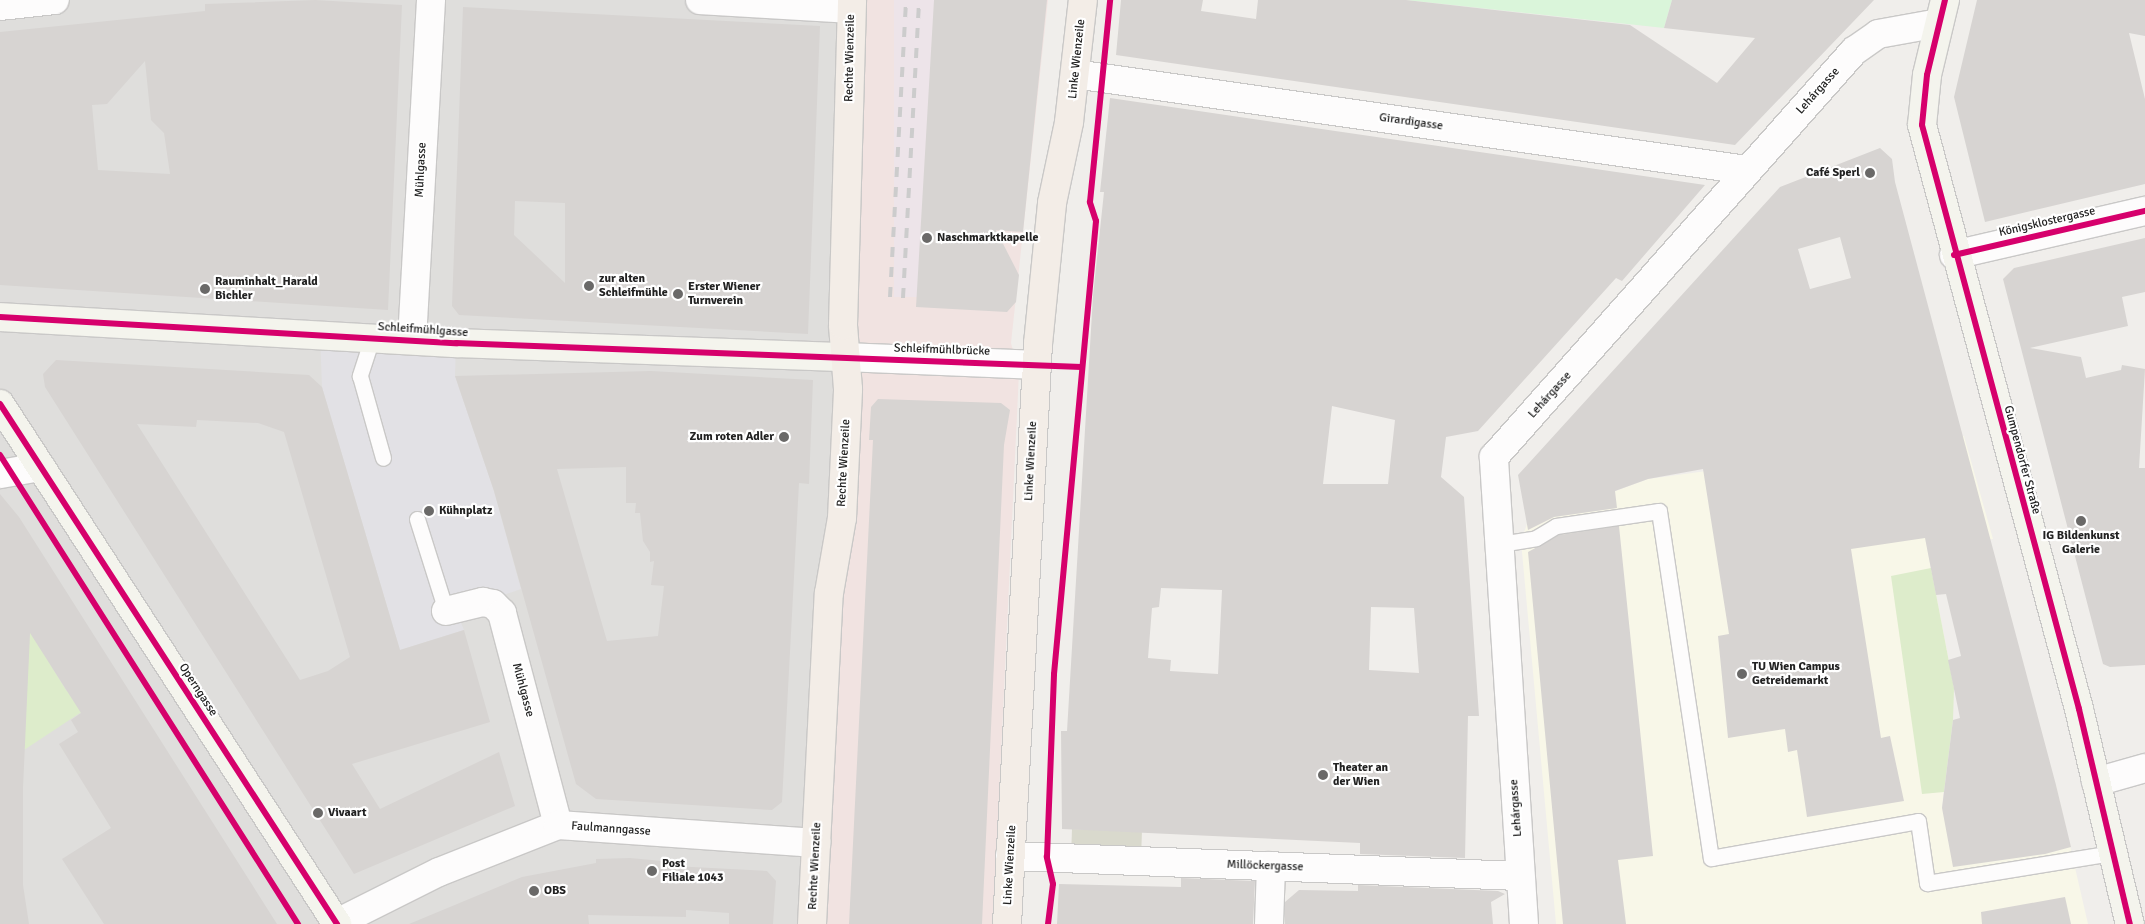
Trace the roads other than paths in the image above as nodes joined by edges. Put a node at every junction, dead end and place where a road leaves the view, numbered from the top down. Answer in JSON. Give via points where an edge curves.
{"nodes":[{"id":1,"x":55,"y":0,"type":"edge"},
{"id":2,"x":431,"y":0,"type":"edge"},
{"id":3,"x":700,"y":0,"type":"edge"},
{"id":4,"x":1083,"y":0,"type":"edge"},
{"id":5,"x":852,"y":4,"type":"edge"},
{"id":6,"x":0,"y":6,"type":"edge"},
{"id":7,"x":1942,"y":12,"type":"edge"},
{"id":8,"x":1075,"y":74,"type":"junction"},
{"id":9,"x":1746,"y":170,"type":"junction"},
{"id":10,"x":2145,"y":211,"type":"edge"},
{"id":11,"x":1954,"y":256,"type":"junction"},
{"id":12,"x":0,"y":317,"type":"edge"},
{"id":13,"x":372,"y":338,"type":"junction"},
{"id":14,"x":412,"y":340,"type":"junction"},
{"id":15,"x":846,"y":357,"type":"junction"},
{"id":16,"x":1037,"y":365,"type":"junction"},
{"id":17,"x":0,"y":404,"type":"edge"},
{"id":18,"x":384,"y":458,"type":"dead end"},
{"id":19,"x":40,"y":467,"type":"junction"},
{"id":20,"x":0,"y":474,"type":"edge"},
{"id":21,"x":418,"y":519,"type":"dead end"},
{"id":22,"x":1500,"y":544,"type":"junction"},
{"id":23,"x":446,"y":611,"type":"joint"},
{"id":24,"x":2145,"y":768,"type":"edge"},
{"id":25,"x":2096,"y":782,"type":"junction"},
{"id":26,"x":558,"y":825,"type":"junction"},
{"id":27,"x":816,"y":843,"type":"junction"},
{"id":28,"x":2113,"y":854,"type":"junction"},
{"id":29,"x":1010,"y":856,"type":"junction"},
{"id":30,"x":1271,"y":866,"type":"junction"},
{"id":31,"x":1520,"y":876,"type":"junction"},
{"id":32,"x":336,"y":924,"type":"edge"},
{"id":33,"x":812,"y":924,"type":"edge"},
{"id":34,"x":1007,"y":924,"type":"edge"},
{"id":35,"x":1269,"y":924,"type":"edge"},
{"id":36,"x":1524,"y":924,"type":"edge"},
{"id":37,"x":2130,"y":924,"type":"edge"}],
"edges":[{"from":1,"to":6,"type":"street"},
{"from":2,"to":14,"type":"street","name":"Mühlgasse"},
{"from":3,"to":5,"type":"street"},
{"from":4,"to":8,"type":"main road","name":"Linke Wienzeile"},
{"from":5,"to":15,"type":"main road","name":"Rechte Wienzeile"},
{"from":7,"to":9,"type":"street","name":"Lehárgasse","via":[[1878,34],[1854,51]]},
{"from":7,"to":11,"type":"street","name":"Gumpendorfer Straße","via":[[1927,75],[1922,126]]},
{"from":8,"to":9,"type":"street","name":"Girardigasse"},
{"from":8,"to":16,"type":"main road","name":"Linke Wienzeile","via":[[1052,203]]},
{"from":9,"to":22,"type":"street","name":"Lehárgasse","via":[[1720,206],[1494,457]]},
{"from":10,"to":11,"type":"street","name":"Königsklostergasse"},
{"from":11,"to":25,"type":"street","name":"Gumpendorfer Straße"},
{"from":12,"to":13,"type":"street","name":"Schleifmühlgasse"},
{"from":13,"to":14,"type":"street","name":"Schleifmühlgasse"},
{"from":13,"to":18,"type":"lane","via":[[360,376]]},
{"from":14,"to":15,"type":"street","name":"Schleifmühlgasse"},
{"from":15,"to":16,"type":"street","name":"Schleifmühlbrücke"},
{"from":15,"to":27,"type":"main road","name":"Rechte Wienzeile","via":[[842,518],[829,593]]},
{"from":16,"to":29,"type":"main road","name":"Linke Wienzeile"},
{"from":17,"to":19,"type":"street","name":"Operngasse"},
{"from":19,"to":20,"type":"street"},
{"from":19,"to":32,"type":"street","name":"Operngasse"},
{"from":21,"to":23,"type":"lane"},
{"from":22,"to":28,"type":"lane","via":[[1536,538],[1556,526],[1659,511],[1711,858],[1918,821],[1927,883]]},
{"from":22,"to":31,"type":"street","name":"Lehárgasse"},
{"from":23,"to":26,"type":"street","name":"Mühlgasse","via":[[483,602],[494,604],[502,613]]},
{"from":24,"to":25,"type":"street"},
{"from":25,"to":28,"type":"street","name":"Gumpendorfer Straße"},
{"from":26,"to":27,"type":"street","name":"Faulmanngasse"},
{"from":26,"to":32,"type":"street","name":"Faulmanngasse","via":[[487,851]]},
{"from":27,"to":33,"type":"main road","name":"Rechte Wienzeile"},
{"from":28,"to":37,"type":"street","name":"Gumpendorfer Straße"},
{"from":29,"to":30,"type":"street","name":"Millöckergasse"},
{"from":29,"to":34,"type":"main road","name":"Linke Wienzeile"},
{"from":30,"to":31,"type":"street","name":"Millöckergasse"},
{"from":30,"to":35,"type":"street"},
{"from":31,"to":36,"type":"street","name":"Lehárgasse"}]}
